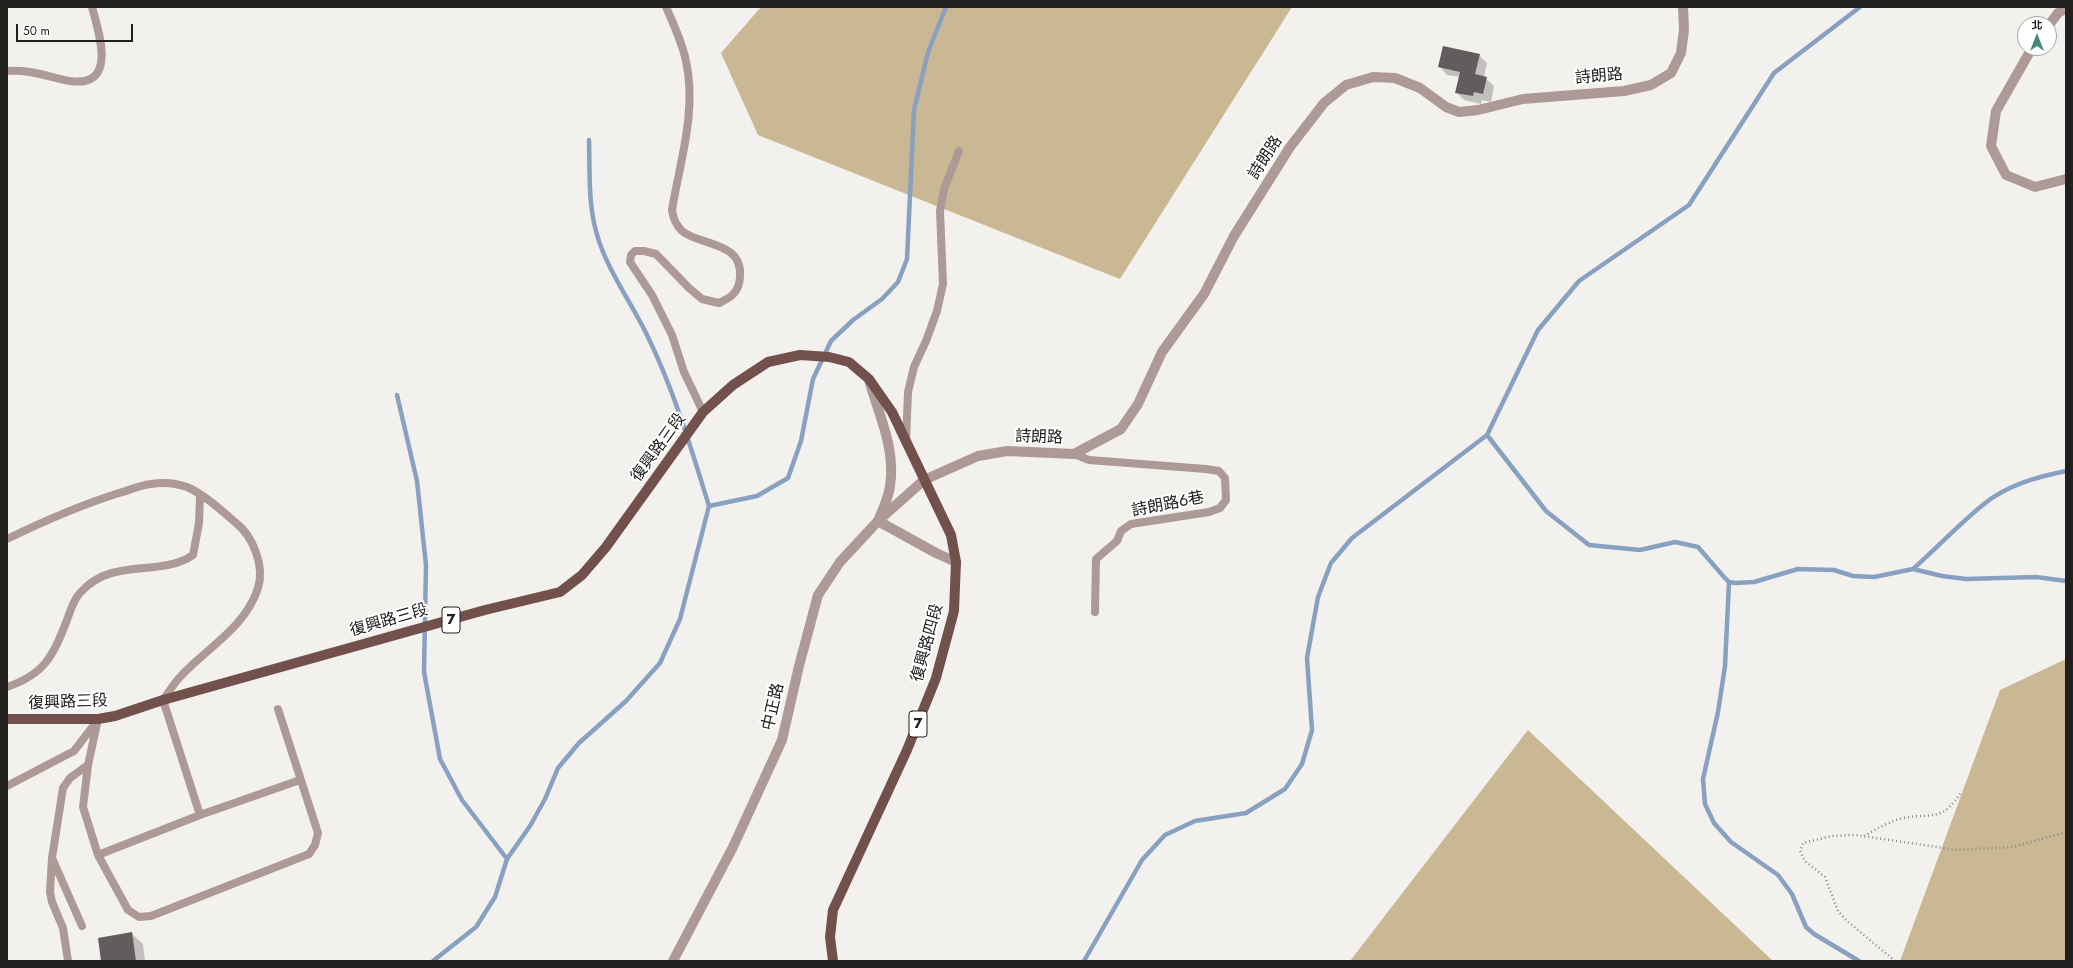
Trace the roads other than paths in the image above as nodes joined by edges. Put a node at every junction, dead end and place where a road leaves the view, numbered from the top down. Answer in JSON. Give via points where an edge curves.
{"nodes":[{"id":1,"x":92,"y":7,"type":"edge"},
{"id":2,"x":666,"y":7,"type":"edge"},
{"id":3,"x":1683,"y":7,"type":"edge"},
{"id":4,"x":2066,"y":8,"type":"edge"},
{"id":5,"x":2056,"y":16,"type":"edge"},
{"id":6,"x":2027,"y":56,"type":"edge"},
{"id":7,"x":7,"y":71,"type":"edge"},
{"id":8,"x":959,"y":151,"type":"dead end"},
{"id":9,"x":2066,"y":178,"type":"edge"},
{"id":10,"x":829,"y":357,"type":"joint"},
{"id":11,"x":869,"y":379,"type":"junction"},
{"id":12,"x":703,"y":412,"type":"junction"},
{"id":13,"x":906,"y":441,"type":"junction"},
{"id":14,"x":1074,"y":454,"type":"junction"},
{"id":15,"x":924,"y":480,"type":"junction"},
{"id":16,"x":200,"y":496,"type":"junction"},
{"id":17,"x":878,"y":521,"type":"junction"},
{"id":18,"x":7,"y":539,"type":"edge"},
{"id":19,"x":956,"y":562,"type":"junction"},
{"id":20,"x":1095,"y":612,"type":"dead end"},
{"id":21,"x":7,"y":687,"type":"edge"},
{"id":22,"x":163,"y":700,"type":"junction"},
{"id":23,"x":278,"y":709,"type":"dead end"},
{"id":24,"x":7,"y":719,"type":"edge"},
{"id":25,"x":98,"y":719,"type":"junction"},
{"id":26,"x":88,"y":765,"type":"junction"},
{"id":27,"x":300,"y":780,"type":"junction"},
{"id":28,"x":7,"y":786,"type":"edge"},
{"id":29,"x":200,"y":815,"type":"junction"},
{"id":30,"x":98,"y":855,"type":"junction"},
{"id":31,"x":52,"y":858,"type":"junction"},
{"id":32,"x":82,"y":926,"type":"dead end"},
{"id":33,"x":68,"y":961,"type":"edge"},
{"id":34,"x":673,"y":961,"type":"edge"},
{"id":35,"x":833,"y":961,"type":"edge"}],
"edges":[{"from":1,"to":7,"type":"lane","via":[[102,57],[99,72],[92,79],[83,82],[69,81],[47,74]]},
{"from":2,"to":12,"type":"lane","via":[[679,37],[689,87],[688,128],[672,210],[674,220],[683,232],[727,250],[737,261],[741,274],[740,288],[732,297],[719,303],[702,299],[656,254],[635,251],[630,262],[652,295],[672,335],[686,379]]},
{"from":3,"to":14,"type":"street","name":"詩朗路","via":[[1681,53],[1671,73],[1651,85],[1624,91],[1523,99],[1459,112],[1446,107],[1420,88],[1395,78],[1373,76],[1346,85],[1324,103],[1290,147],[1234,236],[1204,294],[1162,352],[1138,404],[1121,429]]},
{"from":4,"to":5,"type":"street"},
{"from":6,"to":9,"type":"street","via":[[1996,111],[1991,146],[2006,174],[2035,187]]},
{"from":8,"to":13,"type":"lane","via":[[944,189],[940,211],[943,284],[935,317],[914,368],[908,392]]},
{"from":10,"to":11,"type":"main road","name":"復興路四段","number":"7","via":[[849,362]]},
{"from":10,"to":12,"type":"main road","name":"復興路三段","number":"7","via":[[800,355],[768,362],[733,384]]},
{"from":11,"to":13,"type":"main road","name":"復興路四段","number":"7","via":[[892,412]]},
{"from":11,"to":17,"type":"street","via":[[889,444],[892,464],[890,488]]},
{"from":12,"to":22,"type":"main road","name":"復興路三段","number":"7","via":[[606,547],[582,575],[560,592],[477,612]]},
{"from":13,"to":15,"type":"main road","name":"復興路四段","number":"7"},
{"from":14,"to":15,"type":"street","name":"詩朗路","via":[[1007,451],[978,456]]},
{"from":14,"to":20,"type":"lane","name":"詩朗路6巷","via":[[1088,460],[1219,471],[1225,478],[1226,500],[1220,508],[1131,524],[1121,531],[1117,541],[1096,559]]},
{"from":15,"to":17,"type":"street","name":"中正路"},
{"from":15,"to":19,"type":"main road","name":"復興路四段","number":"7","via":[[951,535]]},
{"from":16,"to":18,"type":"lane","via":[[187,487],[169,483],[150,484],[56,516]]},
{"from":16,"to":21,"type":"lane","via":[[193,555],[171,565],[133,568],[95,580],[79,593],[55,650],[43,666],[26,681]]},
{"from":16,"to":22,"type":"lane","via":[[245,529],[255,546],[258,587],[248,612],[228,635],[180,677]]},
{"from":17,"to":19,"type":"street"},
{"from":17,"to":34,"type":"street","name":"中正路","via":[[840,562],[818,595],[782,740],[733,847]]},
{"from":19,"to":35,"type":"main road","name":"復興路四段","number":"7","via":[[954,611],[936,678],[907,750],[833,910],[830,937]]},
{"from":22,"to":25,"type":"main road","name":"復興路三段","number":"7","via":[[116,716]]},
{"from":22,"to":29,"type":"lane"},
{"from":23,"to":27,"type":"lane"},
{"from":24,"to":25,"type":"main road","name":"復興路三段","number":"7"},
{"from":25,"to":26,"type":"lane"},
{"from":25,"to":28,"type":"lane","via":[[74,751]]},
{"from":26,"to":30,"type":"lane","via":[[83,807]]},
{"from":26,"to":31,"type":"lane","via":[[70,778],[63,788]]},
{"from":27,"to":29,"type":"lane"},
{"from":27,"to":30,"type":"lane","via":[[318,833],[315,845],[308,854],[151,916],[139,917],[128,910]]},
{"from":29,"to":30,"type":"lane"},
{"from":31,"to":32,"type":"lane"},
{"from":31,"to":33,"type":"lane","via":[[50,892],[63,928]]}]}
